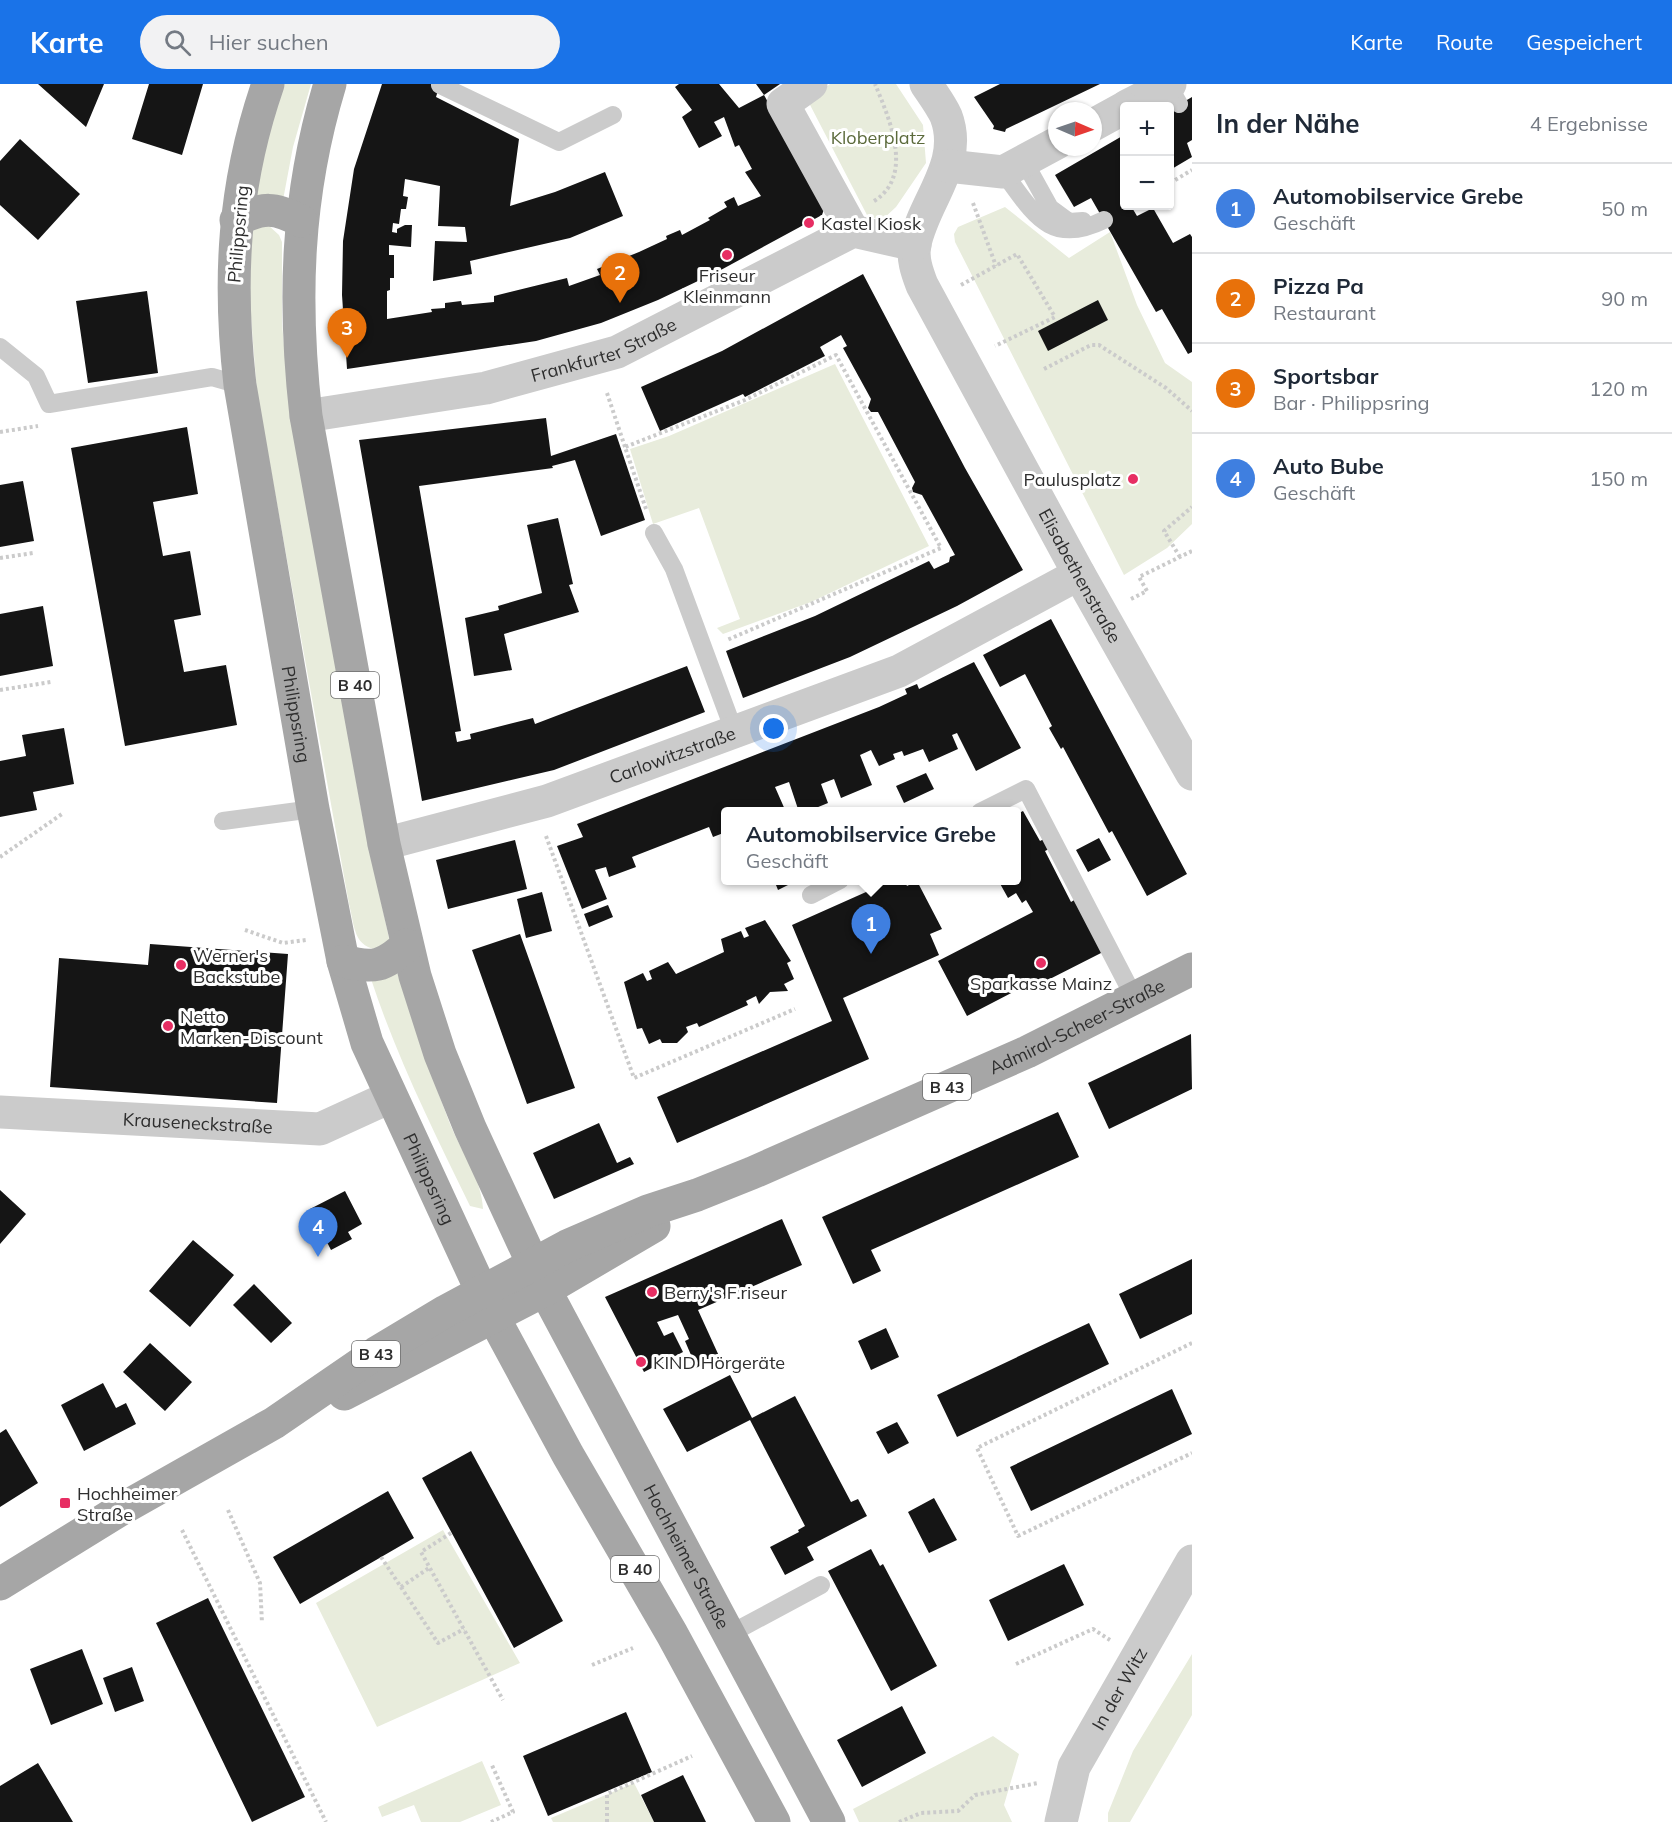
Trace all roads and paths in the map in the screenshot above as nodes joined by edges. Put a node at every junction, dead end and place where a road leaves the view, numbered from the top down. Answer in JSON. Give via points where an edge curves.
{"nodes":[{"id":1,"x":268,"y":84,"type":"edge"},
{"id":2,"x":330,"y":84,"type":"edge"},
{"id":3,"x":811,"y":84,"type":"edge"},
{"id":4,"x":875,"y":84,"type":"edge"},
{"id":5,"x":926,"y":84,"type":"edge"},
{"id":6,"x":440,"y":85,"type":"edge"},
{"id":7,"x":1173,"y":91,"type":"edge"},
{"id":8,"x":1141,"y":102,"type":"edge"},
{"id":9,"x":1120,"y":110,"type":"edge"},
{"id":10,"x":613,"y":115,"type":"dead end"},
{"id":11,"x":1102,"y":119,"type":"edge"},
{"id":12,"x":1048,"y":148,"type":"edge"},
{"id":13,"x":948,"y":166,"type":"junction"},
{"id":14,"x":1014,"y":166,"type":"junction"},
{"id":15,"x":1192,"y":170,"type":"edge"},
{"id":16,"x":1174,"y":181,"type":"edge"},
{"id":17,"x":869,"y":203,"type":"dead end"},
{"id":18,"x":973,"y":203,"type":"dead end"},
{"id":19,"x":1102,"y":216,"type":"dead end"},
{"id":20,"x":236,"y":220,"type":"junction"},
{"id":21,"x":301,"y":221,"type":"junction"},
{"id":22,"x":852,"y":231,"type":"junction"},
{"id":23,"x":915,"y":245,"type":"junction"},
{"id":24,"x":996,"y":266,"type":"junction"},
{"id":25,"x":961,"y":285,"type":"dead end"},
{"id":26,"x":995,"y":346,"type":"dead end"},
{"id":27,"x":0,"y":347,"type":"edge"},
{"id":28,"x":1044,"y":369,"type":"dead end"},
{"id":29,"x":240,"y":385,"type":"junction"},
{"id":30,"x":607,"y":393,"type":"dead end"},
{"id":31,"x":1192,"y":411,"type":"edge"},
{"id":32,"x":306,"y":416,"type":"junction"},
{"id":33,"x":625,"y":447,"type":"junction"},
{"id":34,"x":1192,"y":507,"type":"edge"},
{"id":35,"x":654,"y":533,"type":"joint"},
{"id":36,"x":1192,"y":551,"type":"edge"},
{"id":37,"x":33,"y":553,"type":"dead end"},
{"id":38,"x":1180,"y":557,"type":"junction"},
{"id":39,"x":0,"y":558,"type":"edge"},
{"id":40,"x":1079,"y":574,"type":"junction"},
{"id":41,"x":1131,"y":600,"type":"dead end"},
{"id":42,"x":704,"y":649,"type":"junction"},
{"id":43,"x":51,"y":681,"type":"dead end"},
{"id":44,"x":0,"y":690,"type":"edge"},
{"id":45,"x":734,"y":732,"type":"junction"},
{"id":46,"x":1192,"y":774,"type":"edge"},
{"id":47,"x":534,"y":804,"type":"junction"},
{"id":48,"x":990,"y":807,"type":"edge"},
{"id":49,"x":314,"y":809,"type":"junction"},
{"id":50,"x":62,"y":814,"type":"dead end"},
{"id":51,"x":223,"y":821,"type":"dead end"},
{"id":52,"x":384,"y":844,"type":"junction"},
{"id":53,"x":0,"y":857,"type":"edge"},
{"id":54,"x":830,"y":885,"type":"edge"},
{"id":55,"x":811,"y":895,"type":"dead end"},
{"id":56,"x":245,"y":930,"type":"dead end"},
{"id":57,"x":310,"y":939,"type":"dead end"},
{"id":58,"x":407,"y":945,"type":"junction"},
{"id":59,"x":343,"y":961,"type":"junction"},
{"id":60,"x":1192,"y":969,"type":"edge"},
{"id":61,"x":1135,"y":999,"type":"junction"},
{"id":62,"x":795,"y":1009,"type":"dead end"},
{"id":63,"x":390,"y":1097,"type":"junction"},
{"id":64,"x":0,"y":1112,"type":"edge"},
{"id":65,"x":539,"y":1277,"type":"junction"},
{"id":66,"x":488,"y":1304,"type":"junction"},
{"id":67,"x":1192,"y":1343,"type":"edge"},
{"id":68,"x":1192,"y":1453,"type":"edge"},
{"id":69,"x":228,"y":1510,"type":"dead end"},
{"id":70,"x":182,"y":1530,"type":"dead end"},
{"id":71,"x":452,"y":1533,"type":"dead end"},
{"id":72,"x":381,"y":1557,"type":"dead end"},
{"id":73,"x":1192,"y":1561,"type":"edge"},
{"id":74,"x":429,"y":1568,"type":"junction"},
{"id":75,"x":0,"y":1584,"type":"edge"},
{"id":76,"x":821,"y":1585,"type":"dead end"},
{"id":77,"x":400,"y":1587,"type":"junction"},
{"id":78,"x":262,"y":1623,"type":"dead end"},
{"id":79,"x":464,"y":1629,"type":"junction"},
{"id":80,"x":728,"y":1635,"type":"junction"},
{"id":81,"x":236,"y":1636,"type":"junction"},
{"id":82,"x":228,"y":1639,"type":"dead end"},
{"id":83,"x":633,"y":1648,"type":"dead end"},
{"id":84,"x":1136,"y":1657,"type":"junction"},
{"id":85,"x":1016,"y":1664,"type":"dead end"},
{"id":86,"x":592,"y":1665,"type":"dead end"},
{"id":87,"x":267,"y":1700,"type":"junction"},
{"id":88,"x":503,"y":1700,"type":"dead end"},
{"id":89,"x":259,"y":1703,"type":"dead end"},
{"id":90,"x":692,"y":1756,"type":"dead end"},
{"id":91,"x":492,"y":1763,"type":"dead end"},
{"id":92,"x":297,"y":1766,"type":"junction"},
{"id":93,"x":291,"y":1769,"type":"dead end"},
{"id":94,"x":1071,"y":1778,"type":"junction"},
{"id":95,"x":326,"y":1822,"type":"edge"},
{"id":96,"x":491,"y":1822,"type":"edge"},
{"id":97,"x":607,"y":1822,"type":"edge"},
{"id":98,"x":774,"y":1822,"type":"edge"},
{"id":99,"x":829,"y":1822,"type":"edge"},
{"id":100,"x":899,"y":1822,"type":"edge"},
{"id":101,"x":1061,"y":1822,"type":"edge"}],
"edges":[{"from":1,"to":20,"type":"main road","name":"Philippsring","number":"B 40","via":[[248,153]]},
{"from":2,"to":21,"type":"main road","number":"B 40"},
{"from":3,"to":22,"type":"street","via":[[783,104]]},
{"from":4,"to":17,"type":"path","via":[[890,124],[897,162],[885,193]]},
{"from":5,"to":13,"type":"street","via":[[946,116],[951,140]]},
{"from":6,"to":10,"type":"lane","via":[[559,142]]},
{"from":7,"to":8,"type":"street"},
{"from":9,"to":11,"type":"street"},
{"from":12,"to":14,"type":"street"},
{"from":13,"to":14,"type":"street"},
{"from":13,"to":23,"type":"street"},
{"from":14,"to":19,"type":"lane","via":[[1037,217],[1052,228],[1086,229]]},
{"from":15,"to":16,"type":"path"},
{"from":18,"to":24,"type":"path"},
{"from":20,"to":21,"type":"main road","via":[[258,210],[280,210]]},
{"from":20,"to":29,"type":"main road","name":"Philippsring","number":"B 40","via":[[233,323]]},
{"from":21,"to":32,"type":"main road","number":"B 40","via":[[298,323]]},
{"from":22,"to":23,"type":"street"},
{"from":22,"to":32,"type":"street","name":"Frankfurter Straße","via":[[617,352],[486,388]]},
{"from":23,"to":40,"type":"street","name":"Elisabethenstraße","via":[[915,267],[922,285]]},
{"from":24,"to":25,"type":"path"},
{"from":24,"to":26,"type":"path","via":[[1017,254],[1055,317]]},
{"from":27,"to":29,"type":"lane","via":[[36,376],[49,404],[212,377]]},
{"from":28,"to":31,"type":"path","via":[[1091,345],[1100,345],[1166,388]]},
{"from":29,"to":49,"type":"main road","name":"Philippsring","number":"B 40"},
{"from":30,"to":33,"type":"path"},
{"from":32,"to":52,"type":"main road","number":"B 40"},
{"from":33,"to":35,"type":"path"},
{"from":33,"to":42,"type":"path","via":[[745,400],[836,355],[941,548]]},
{"from":34,"to":38,"type":"path","via":[[1164,531]]},
{"from":35,"to":42,"type":"lane","via":[[674,569]]},
{"from":36,"to":38,"type":"path"},
{"from":37,"to":39,"type":"path"},
{"from":38,"to":41,"type":"path","via":[[1139,577],[1148,591]]},
{"from":40,"to":45,"type":"street","name":"Carlowitzstraße","via":[[898,671]]},
{"from":40,"to":46,"type":"street","name":"Elisabethenstraße"},
{"from":42,"to":45,"type":"lane"},
{"from":43,"to":44,"type":"path"},
{"from":45,"to":47,"type":"street","name":"Carlowitzstraße"},
{"from":47,"to":52,"type":"street","name":"Carlowitzstraße"},
{"from":47,"to":62,"type":"path","via":[[634,1078]]},
{"from":48,"to":61,"type":"lane","via":[[1026,789]]},
{"from":49,"to":51,"type":"lane"},
{"from":49,"to":59,"type":"main road","name":"Philippsring","number":"B 40"},
{"from":50,"to":53,"type":"path"},
{"from":52,"to":58,"type":"main road","number":"B 40"},
{"from":54,"to":55,"type":"lane"},
{"from":56,"to":57,"type":"path","via":[[283,943]]},
{"from":58,"to":59,"type":"main road","via":[[390,961],[366,967]]},
{"from":58,"to":65,"type":"main road","number":"B 40","via":[[441,1054],[470,1128]]},
{"from":59,"to":63,"type":"main road","name":"Philippsring","number":"B 40","via":[[367,1043]]},
{"from":60,"to":61,"type":"main road","name":"Admiral-Scheer-Straße","number":"B 43"},
{"from":61,"to":65,"type":"main road","name":"Admiral-Scheer-Straße","number":"B 43","via":[[1027,1052],[697,1195],[605,1228]]},
{"from":63,"to":64,"type":"street","name":"Krauseneckstraße","via":[[320,1128]]},
{"from":63,"to":66,"type":"main road","name":"Philippsring","number":"B 40"},
{"from":65,"to":66,"type":"main road","number":"B 43"},
{"from":65,"to":80,"type":"main road","name":"Hochheimer Straße","number":"B 40"},
{"from":66,"to":75,"type":"main road","number":"B 43","via":[[384,1376],[274,1424],[120,1510]]},
{"from":66,"to":98,"type":"main road","number":"B 40"},
{"from":67,"to":68,"type":"path","via":[[977,1448],[1018,1536]]},
{"from":69,"to":78,"type":"path","via":[[260,1583]]},
{"from":70,"to":81,"type":"path"},
{"from":71,"to":74,"type":"path","via":[[421,1552]]},
{"from":72,"to":77,"type":"path"},
{"from":73,"to":84,"type":"street","name":"In der Witz"},
{"from":74,"to":77,"type":"path"},
{"from":74,"to":79,"type":"path"},
{"from":76,"to":80,"type":"lane"},
{"from":77,"to":79,"type":"path","via":[[438,1643]]},
{"from":79,"to":88,"type":"path"},
{"from":80,"to":99,"type":"main road","name":"Hochheimer Straße","number":"B 40"},
{"from":81,"to":82,"type":"path"},
{"from":81,"to":87,"type":"path"},
{"from":83,"to":86,"type":"path"},
{"from":84,"to":85,"type":"path","via":[[1093,1629]]},
{"from":84,"to":94,"type":"street","name":"In der Witz"},
{"from":87,"to":89,"type":"path"},
{"from":87,"to":92,"type":"path"},
{"from":90,"to":97,"type":"path","via":[[607,1794]]},
{"from":91,"to":96,"type":"path","via":[[513,1812]]},
{"from":92,"to":93,"type":"path"},
{"from":92,"to":95,"type":"path"},
{"from":94,"to":100,"type":"path","via":[[975,1795],[958,1811],[921,1814]]},
{"from":94,"to":101,"type":"street","name":"In der Witz"}]}
